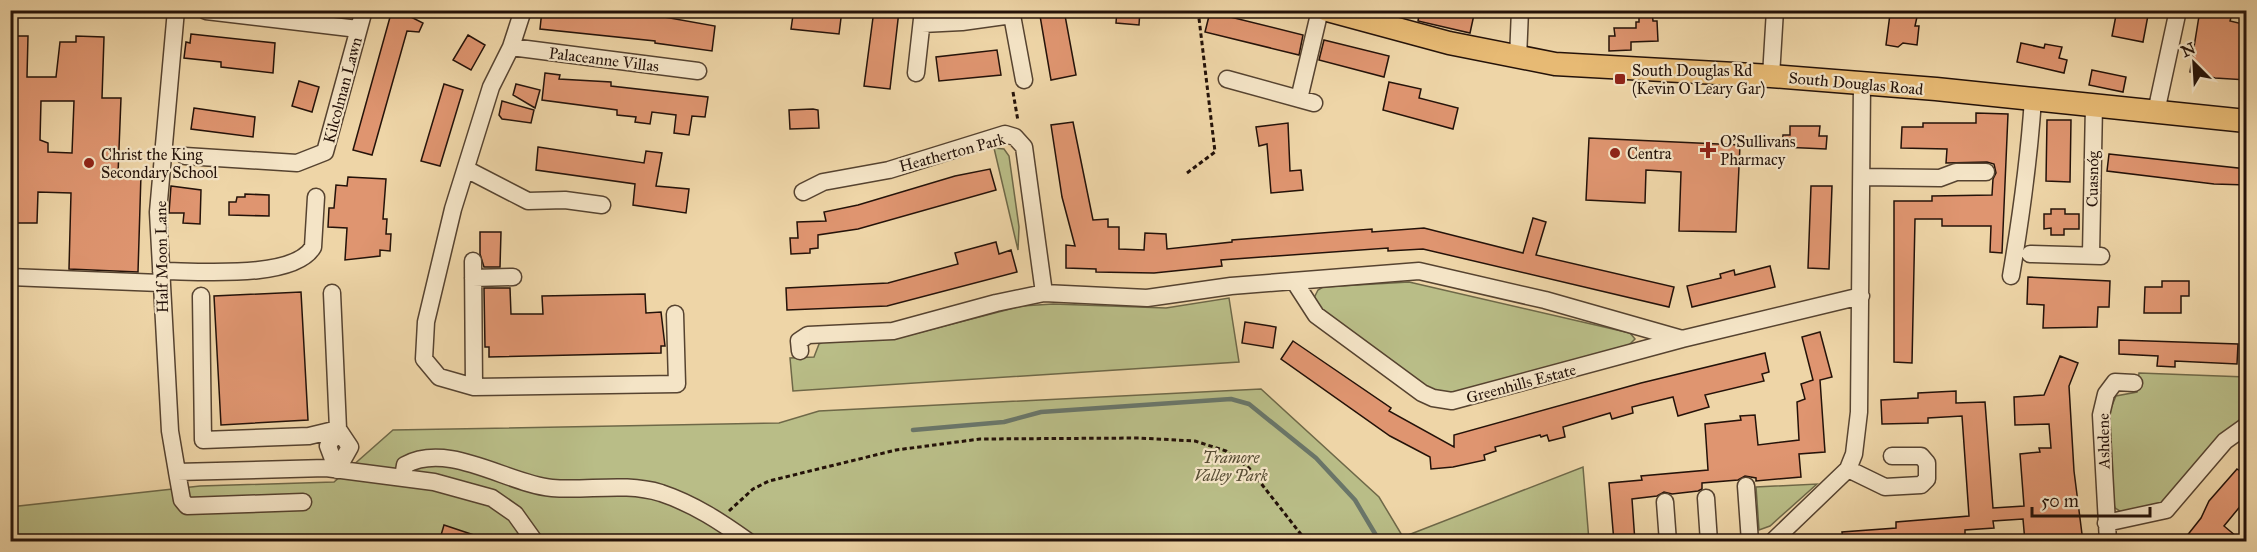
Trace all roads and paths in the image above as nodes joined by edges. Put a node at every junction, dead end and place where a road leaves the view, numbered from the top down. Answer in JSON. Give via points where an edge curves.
{"nodes":[{"id":1,"x":176,"y":10,"type":"edge"},
{"id":2,"x":364,"y":10,"type":"edge"},
{"id":3,"x":523,"y":10,"type":"edge"},
{"id":4,"x":1198,"y":10,"type":"edge"},
{"id":5,"x":1520,"y":10,"type":"edge"},
{"id":6,"x":1774,"y":10,"type":"edge"},
{"id":7,"x":2178,"y":10,"type":"edge"},
{"id":8,"x":206,"y":11,"type":"edge"},
{"id":9,"x":1329,"y":11,"type":"edge"},
{"id":10,"x":1011,"y":13,"type":"edge"},
{"id":11,"x":923,"y":17,"type":"edge"},
{"id":12,"x":358,"y":29,"type":"junction"},
{"id":13,"x":511,"y":47,"type":"junction"},
{"id":14,"x":1518,"y":58,"type":"junction"},
{"id":15,"x":698,"y":71,"type":"dead end"},
{"id":16,"x":916,"y":73,"type":"dead end"},
{"id":17,"x":1772,"y":76,"type":"junction"},
{"id":18,"x":1227,"y":79,"type":"dead end"},
{"id":19,"x":1862,"y":84,"type":"junction"},
{"id":20,"x":1018,"y":85,"type":"joint"},
{"id":21,"x":2033,"y":99,"type":"junction"},
{"id":22,"x":2094,"y":105,"type":"junction"},
{"id":23,"x":2156,"y":112,"type":"junction"},
{"id":24,"x":2247,"y":121,"type":"edge"},
{"id":25,"x":1019,"y":124,"type":"dead end"},
{"id":26,"x":185,"y":156,"type":"dead end"},
{"id":27,"x":466,"y":170,"type":"junction"},
{"id":28,"x":1986,"y":172,"type":"dead end"},
{"id":29,"x":1187,"y":173,"type":"dead end"},
{"id":30,"x":1862,"y":177,"type":"junction"},
{"id":31,"x":802,"y":192,"type":"dead end"},
{"id":32,"x":316,"y":197,"type":"dead end"},
{"id":33,"x":602,"y":205,"type":"dead end"},
{"id":34,"x":2030,"y":254,"type":"dead end"},
{"id":35,"x":2011,"y":276,"type":"dead end"},
{"id":36,"x":161,"y":277,"type":"junction"},
{"id":37,"x":513,"y":277,"type":"dead end"},
{"id":38,"x":10,"y":278,"type":"edge"},
{"id":39,"x":1294,"y":281,"type":"junction"},
{"id":40,"x":332,"y":293,"type":"dead end"},
{"id":41,"x":1044,"y":293,"type":"junction"},
{"id":42,"x":201,"y":296,"type":"dead end"},
{"id":43,"x":1861,"y":296,"type":"junction"},
{"id":44,"x":675,"y":314,"type":"dead end"},
{"id":45,"x":1683,"y":339,"type":"junction"},
{"id":46,"x":800,"y":351,"type":"dead end"},
{"id":47,"x":2134,"y":383,"type":"dead end"},
{"id":48,"x":474,"y":387,"type":"junction"},
{"id":49,"x":2247,"y":426,"type":"edge"},
{"id":50,"x":338,"y":429,"type":"junction"},
{"id":51,"x":1892,"y":456,"type":"dead end"},
{"id":52,"x":337,"y":470,"type":"junction"},
{"id":53,"x":1848,"y":470,"type":"junction"},
{"id":54,"x":177,"y":472,"type":"junction"},
{"id":55,"x":403,"y":477,"type":"junction"},
{"id":56,"x":1746,"y":486,"type":"dead end"},
{"id":57,"x":1706,"y":498,"type":"dead end"},
{"id":58,"x":303,"y":502,"type":"dead end"},
{"id":59,"x":1665,"y":502,"type":"dead end"},
{"id":60,"x":720,"y":521,"type":"junction"},
{"id":61,"x":2106,"y":523,"type":"junction"},
{"id":62,"x":535,"y":542,"type":"edge"},
{"id":63,"x":749,"y":542,"type":"edge"},
{"id":64,"x":1307,"y":542,"type":"edge"},
{"id":65,"x":1503,"y":542,"type":"edge"},
{"id":66,"x":1537,"y":542,"type":"edge"},
{"id":67,"x":1668,"y":542,"type":"edge"},
{"id":68,"x":1709,"y":542,"type":"edge"},
{"id":69,"x":1750,"y":542,"type":"edge"},
{"id":70,"x":1772,"y":542,"type":"edge"},
{"id":71,"x":2108,"y":542,"type":"edge"}],
"edges":[{"from":1,"to":36,"type":"street","name":"Half Moon Lane","via":[[158,212]]},
{"from":2,"to":12,"type":"street","name":"Kilcolman Lawn"},
{"from":3,"to":13,"type":"street"},
{"from":4,"to":29,"type":"path","via":[[1215,152]]},
{"from":5,"to":14,"type":"street"},
{"from":6,"to":17,"type":"street"},
{"from":7,"to":23,"type":"street"},
{"from":8,"to":12,"type":"street","name":"Kilcolman Lawn"},
{"from":9,"to":14,"type":"main road","name":"South Douglas Road"},
{"from":9,"to":18,"type":"street","via":[[1307,101]]},
{"from":10,"to":11,"type":"street","via":[[962,22]]},
{"from":10,"to":20,"type":"street"},
{"from":11,"to":16,"type":"street"},
{"from":12,"to":26,"type":"street","name":"Kilcolman Lawn","via":[[325,152],[297,163]]},
{"from":13,"to":15,"type":"street","name":"Palaceanne Villas"},
{"from":13,"to":27,"type":"street","via":[[491,87]]},
{"from":14,"to":17,"type":"main road","name":"South Douglas Road","via":[[1555,64]]},
{"from":17,"to":19,"type":"main road","name":"South Douglas Road"},
{"from":19,"to":21,"type":"main road","name":"South Douglas Road"},
{"from":19,"to":30,"type":"street"},
{"from":20,"to":25,"type":"path"},
{"from":21,"to":22,"type":"main road","name":"South Douglas Road"},
{"from":21,"to":35,"type":"street","via":[[2028,176]]},
{"from":22,"to":23,"type":"main road","name":"South Douglas Road"},
{"from":22,"to":34,"type":"street","name":"Cuasnóg","via":[[2096,255]]},
{"from":23,"to":24,"type":"main road","name":"South Douglas Road"},
{"from":27,"to":33,"type":"street","via":[[528,201]]},
{"from":27,"to":48,"type":"street","via":[[426,322],[424,359],[439,377]]},
{"from":28,"to":30,"type":"street","via":[[1956,172],[1940,178]]},
{"from":30,"to":43,"type":"street"},
{"from":31,"to":41,"type":"street","name":"Heatherton Park","via":[[823,182],[889,170],[1005,134],[1015,136],[1023,147]]},
{"from":32,"to":36,"type":"street","via":[[313,247],[292,264]]},
{"from":36,"to":38,"type":"street"},
{"from":36,"to":54,"type":"street","name":"Half Moon Lane","via":[[170,431]]},
{"from":37,"to":48,"type":"street","via":[[473,269]]},
{"from":39,"to":41,"type":"street","name":"Greenhills Estate","via":[[1147,298]]},
{"from":39,"to":45,"type":"street","name":"Greenhills Estate","via":[[1419,271],[1545,300]]},
{"from":39,"to":45,"type":"street","name":"Greenhills Estate","via":[[1316,315],[1422,393],[1442,400],[1452,401]]},
{"from":40,"to":50,"type":"street"},
{"from":41,"to":46,"type":"street","via":[[893,331],[808,335],[799,340]]},
{"from":42,"to":50,"type":"street","via":[[203,440],[309,436]]},
{"from":43,"to":45,"type":"street","name":"Greenhills Estate"},
{"from":43,"to":53,"type":"street","via":[[1860,385],[1854,454]]},
{"from":44,"to":48,"type":"street","via":[[677,384]]},
{"from":47,"to":61,"type":"street","name":"Ashdene","via":[[2115,382],[2102,403]]},
{"from":49,"to":61,"type":"street","via":[[2225,441],[2166,510]]},
{"from":50,"to":52,"type":"street","via":[[328,446]]},
{"from":51,"to":53,"type":"street","via":[[1921,456],[1927,463],[1927,478],[1921,485],[1885,487]]},
{"from":52,"to":54,"type":"street"},
{"from":52,"to":55,"type":"street"},
{"from":53,"to":70,"type":"street"},
{"from":54,"to":58,"type":"street","name":"Half Moon Lane","via":[[182,500],[187,506]]},
{"from":55,"to":60,"type":"street","via":[[405,465],[412,461],[450,460],[476,464],[549,488],[616,486],[657,492],[699,508]]},
{"from":55,"to":62,"type":"street","via":[[492,498],[515,514]]},
{"from":56,"to":69,"type":"street"},
{"from":57,"to":68,"type":"street"},
{"from":59,"to":67,"type":"street"},
{"from":60,"to":63,"type":"street"},
{"from":60,"to":64,"type":"path","via":[[739,501],[769,481],[896,450],[980,439],[1139,438],[1195,441],[1226,451],[1254,473]]},
{"from":61,"to":71,"type":"street","name":"Ashdene"},
{"from":65,"to":66,"type":"path","via":[[1527,536]]}]}
